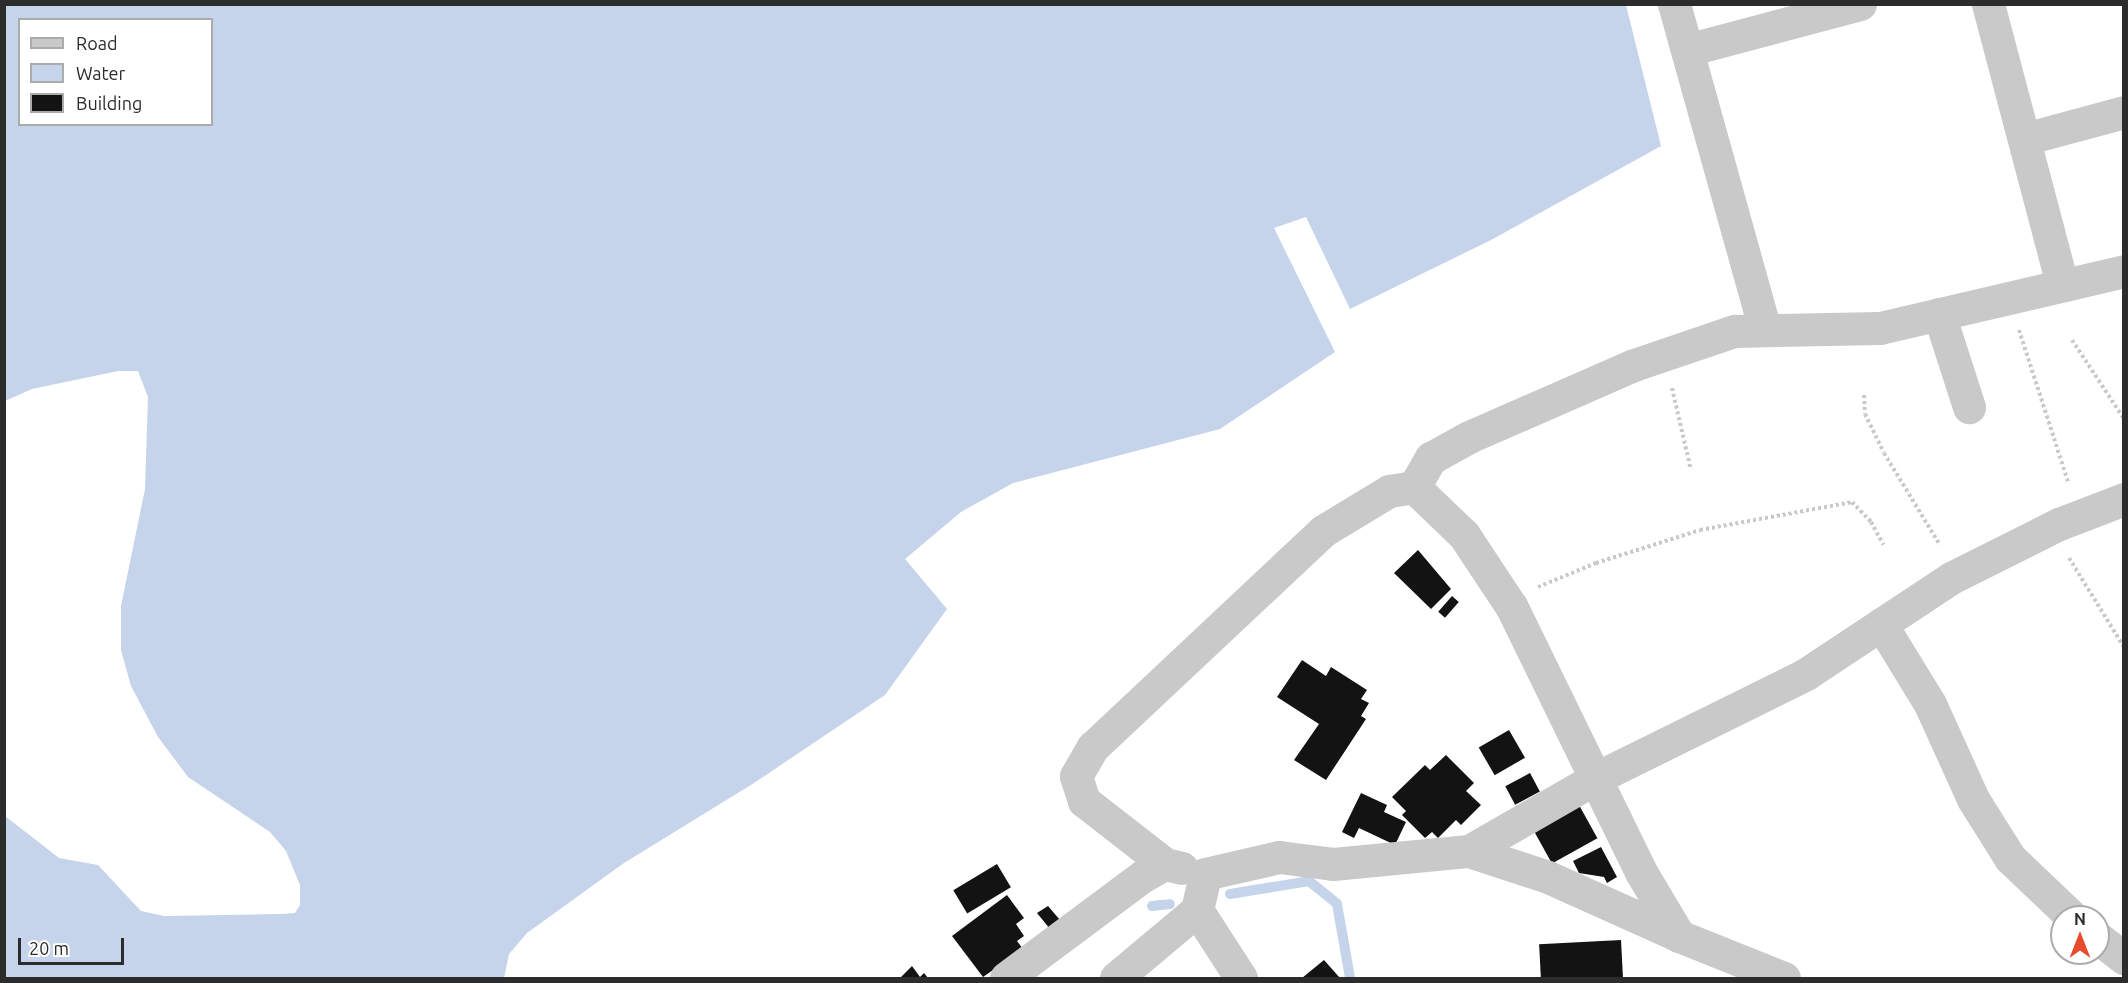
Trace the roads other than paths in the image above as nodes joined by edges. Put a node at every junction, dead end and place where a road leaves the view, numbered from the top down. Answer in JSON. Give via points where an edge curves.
{"nodes":[{"id":1,"x":1674,"y":4,"type":"edge"},
{"id":2,"x":1860,"y":4,"type":"edge"},
{"id":3,"x":1988,"y":4,"type":"edge"},
{"id":4,"x":1687,"y":50,"type":"junction"},
{"id":5,"x":2124,"y":112,"type":"edge"},
{"id":6,"x":2024,"y":139,"type":"junction"},
{"id":7,"x":2124,"y":271,"type":"edge"},
{"id":8,"x":2062,"y":285,"type":"junction"},
{"id":9,"x":1939,"y":314,"type":"junction"},
{"id":10,"x":1766,"y":330,"type":"junction"},
{"id":11,"x":1969,"y":407,"type":"dead end"},
{"id":12,"x":1414,"y":487,"type":"junction"},
{"id":13,"x":2124,"y":499,"type":"edge"},
{"id":14,"x":1881,"y":624,"type":"junction"},
{"id":15,"x":1596,"y":778,"type":"junction"},
{"id":16,"x":1469,"y":851,"type":"junction"},
{"id":17,"x":1165,"y":864,"type":"junction"},
{"id":18,"x":1205,"y":874,"type":"junction"},
{"id":19,"x":2059,"y":905,"type":"edge"},
{"id":20,"x":1197,"y":910,"type":"junction"},
{"id":21,"x":1679,"y":936,"type":"junction"},
{"id":22,"x":2110,"y":947,"type":"edge"},
{"id":23,"x":2124,"y":958,"type":"edge"},
{"id":24,"x":1006,"y":978,"type":"edge"},
{"id":25,"x":1116,"y":978,"type":"edge"},
{"id":26,"x":1241,"y":978,"type":"edge"},
{"id":27,"x":1784,"y":978,"type":"edge"}],
"edges":[{"from":1,"to":4,"type":"street"},
{"from":2,"to":4,"type":"street"},
{"from":3,"to":6,"type":"street"},
{"from":4,"to":10,"type":"street"},
{"from":5,"to":6,"type":"street"},
{"from":6,"to":8,"type":"street"},
{"from":7,"to":8,"type":"street"},
{"from":8,"to":9,"type":"street"},
{"from":9,"to":10,"type":"street","via":[[1880,328]]},
{"from":9,"to":11,"type":"street"},
{"from":10,"to":12,"type":"street","via":[[1734,331],[1665,355],[1469,437],[1431,458]]},
{"from":12,"to":15,"type":"street","via":[[1464,535],[1507,599]]},
{"from":12,"to":17,"type":"street","via":[[1389,492],[1323,531],[1093,747],[1076,776],[1084,801]]},
{"from":13,"to":14,"type":"street","via":[[2050,528],[1958,574]]},
{"from":14,"to":15,"type":"street","via":[[1806,674]]},
{"from":14,"to":19,"type":"street","via":[[1930,704],[1973,799],[2010,858]]},
{"from":15,"to":16,"type":"street"},
{"from":15,"to":21,"type":"street","via":[[1641,872]]},
{"from":16,"to":18,"type":"street","via":[[1333,864],[1279,856]]},
{"from":16,"to":21,"type":"street","via":[[1548,877]]},
{"from":17,"to":18,"type":"street"},
{"from":17,"to":24,"type":"street"},
{"from":18,"to":20,"type":"street"},
{"from":20,"to":25,"type":"street"},
{"from":20,"to":26,"type":"street"},
{"from":21,"to":27,"type":"street"},
{"from":22,"to":23,"type":"street"}]}
